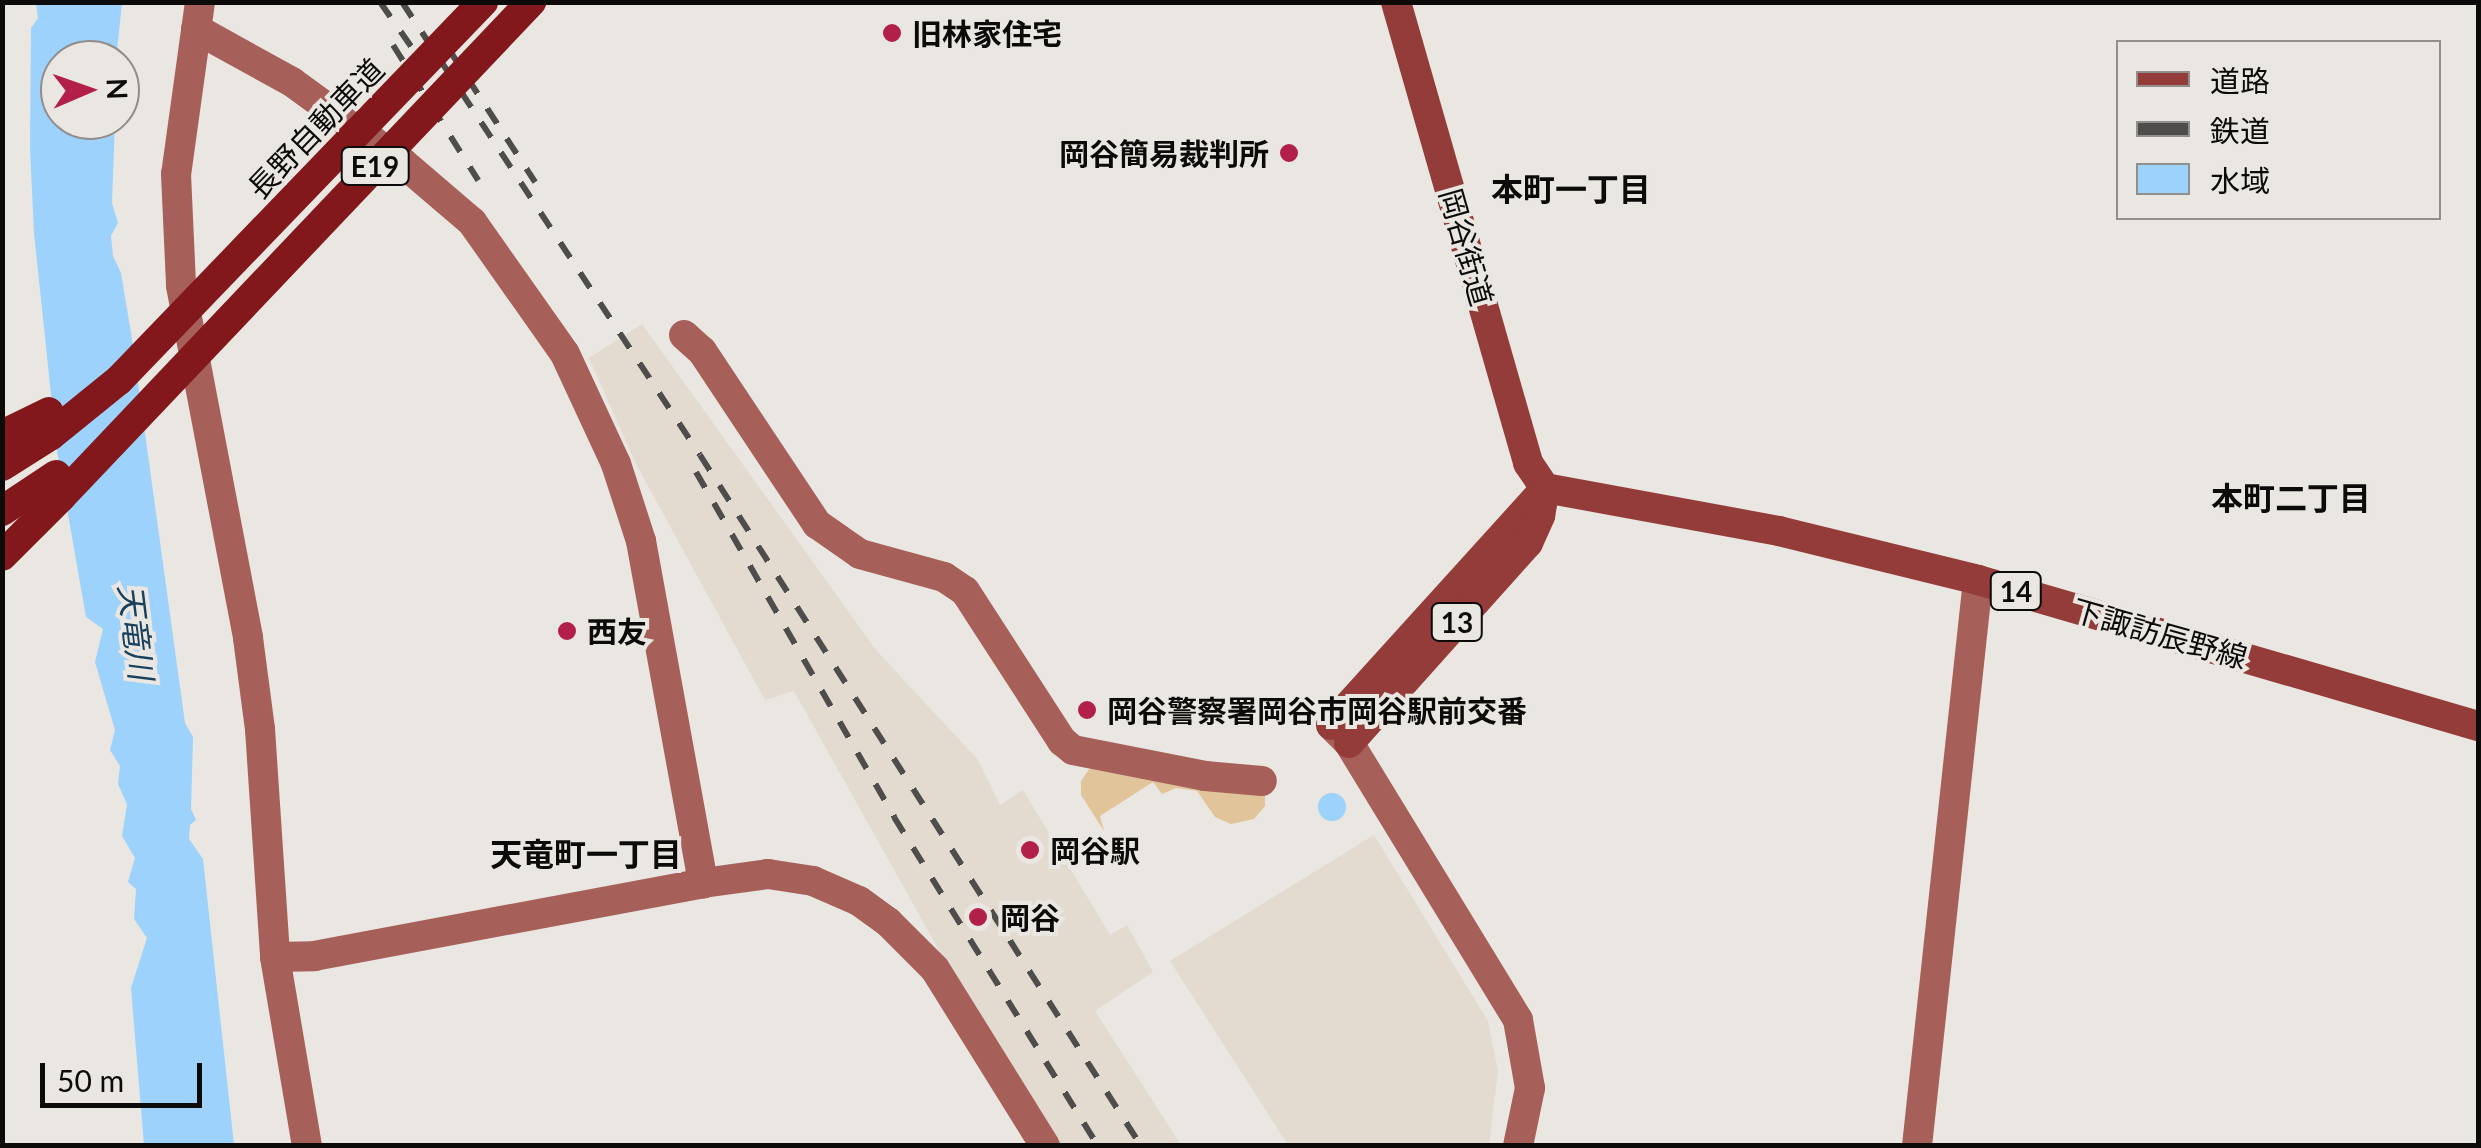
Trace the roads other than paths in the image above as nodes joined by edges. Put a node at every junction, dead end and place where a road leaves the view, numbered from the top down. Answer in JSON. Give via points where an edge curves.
{"nodes":[{"id":1,"x":483,"y":2,"type":"edge"},
{"id":2,"x":531,"y":2,"type":"edge"},
{"id":3,"x":1396,"y":2,"type":"edge"},
{"id":4,"x":198,"y":16,"type":"edge"},
{"id":5,"x":196,"y":300,"type":"junction"},
{"id":6,"x":218,"y":329,"type":"junction"},
{"id":7,"x":684,"y":335,"type":"dead end"},
{"id":8,"x":2,"y":435,"type":"edge"},
{"id":9,"x":2,"y":466,"type":"edge"},
{"id":10,"x":1545,"y":488,"type":"junction"},
{"id":11,"x":2,"y":512,"type":"edge"},
{"id":12,"x":2,"y":556,"type":"edge"},
{"id":13,"x":1978,"y":580,"type":"junction"},
{"id":14,"x":2478,"y":726,"type":"edge"},
{"id":15,"x":1340,"y":734,"type":"joint"},
{"id":16,"x":1262,"y":781,"type":"dead end"},
{"id":17,"x":703,"y":883,"type":"junction"},
{"id":18,"x":275,"y":956,"type":"junction"},
{"id":19,"x":307,"y":1146,"type":"edge"},
{"id":20,"x":1045,"y":1146,"type":"edge"},
{"id":21,"x":1518,"y":1146,"type":"edge"},
{"id":22,"x":1916,"y":1146,"type":"edge"}],
"edges":[{"from":1,"to":5,"type":"highway","name":"長野自動車道","number":"E19","bridge":true},
{"from":2,"to":6,"type":"highway","number":"E19","bridge":true},
{"from":3,"to":10,"type":"main road","name":"岡谷街道","via":[[1528,463]]},
{"from":4,"to":17,"type":"street","via":[[403,163],[472,222],[565,354],[616,464],[641,541]]},
{"from":4,"to":18,"type":"street","via":[[176,174],[180,286],[248,638]]},
{"from":5,"to":8,"type":"highway","bridge":true,"via":[[113,368]]},
{"from":5,"to":9,"type":"highway","bridge":true,"via":[[119,380]]},
{"from":6,"to":11,"type":"highway","bridge":true,"via":[[56,475]]},
{"from":6,"to":12,"type":"highway","bridge":true},
{"from":7,"to":16,"type":"street","via":[[702,351],[817,524],[860,554],[944,577],[965,591],[1073,750]]},
{"from":10,"to":13,"type":"main road","name":"下諏訪辰野線","number":"14","via":[[1762,528]]},
{"from":10,"to":15,"type":"main road","number":"13"},
{"from":13,"to":14,"type":"main road","name":"下諏訪辰野線","number":"14"},
{"from":13,"to":22,"type":"street"},
{"from":15,"to":21,"type":"street","via":[[1518,1020],[1530,1088]]},
{"from":17,"to":18,"type":"street","via":[[314,956]]},
{"from":17,"to":20,"type":"street","via":[[768,874],[813,881],[888,922],[935,969]]},
{"from":18,"to":19,"type":"street"}]}
